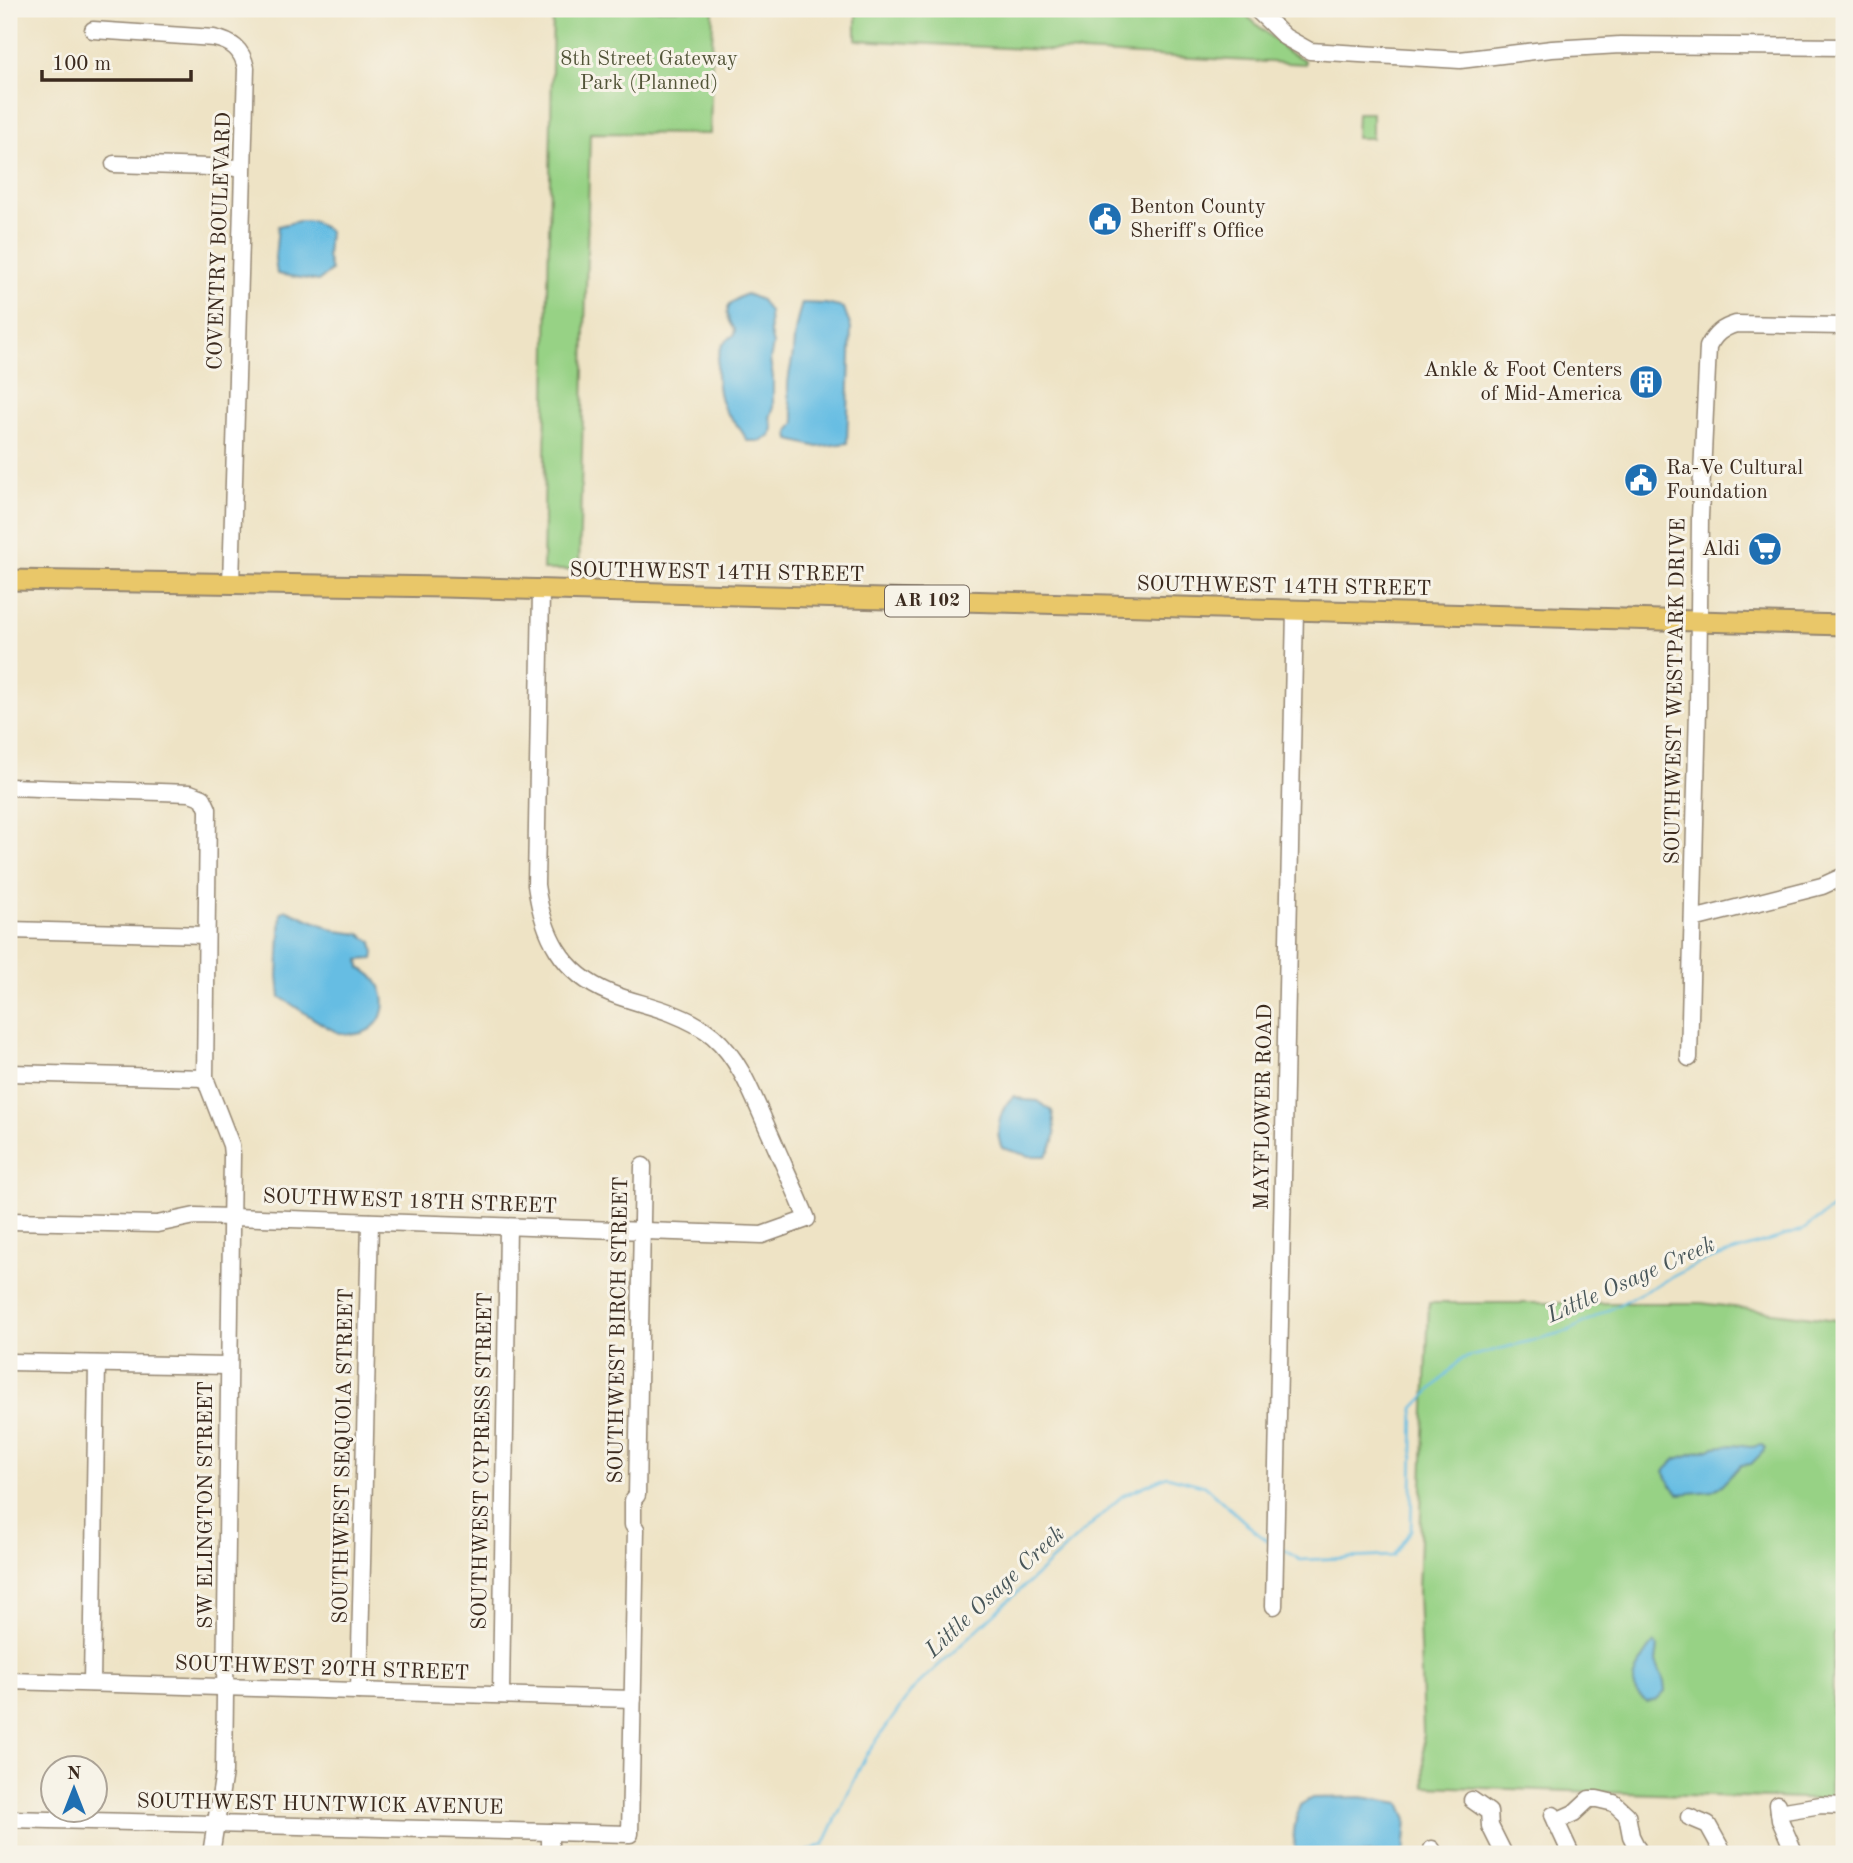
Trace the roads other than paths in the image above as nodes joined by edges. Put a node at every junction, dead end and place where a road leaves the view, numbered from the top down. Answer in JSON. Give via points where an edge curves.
{"nodes":[{"id":1,"x":1256,"y":9,"type":"edge"},
{"id":2,"x":93,"y":30,"type":"dead end"},
{"id":3,"x":1844,"y":47,"type":"edge"},
{"id":4,"x":114,"y":164,"type":"dead end"},
{"id":5,"x":242,"y":168,"type":"junction"},
{"id":6,"x":1844,"y":326,"type":"edge"},
{"id":7,"x":9,"y":580,"type":"edge"},
{"id":8,"x":230,"y":584,"type":"junction"},
{"id":9,"x":541,"y":591,"type":"junction"},
{"id":10,"x":1295,"y":610,"type":"junction"},
{"id":11,"x":1698,"y":621,"type":"junction"},
{"id":12,"x":1844,"y":625,"type":"edge"},
{"id":13,"x":9,"y":787,"type":"edge"},
{"id":14,"x":1844,"y":876,"type":"edge"},
{"id":15,"x":1693,"y":919,"type":"junction"},
{"id":16,"x":9,"y":930,"type":"edge"},
{"id":17,"x":206,"y":935,"type":"junction"},
{"id":18,"x":1689,"y":1058,"type":"dead end"},
{"id":19,"x":9,"y":1073,"type":"edge"},
{"id":20,"x":205,"y":1078,"type":"junction"},
{"id":21,"x":643,"y":1166,"type":"dead end"},
{"id":22,"x":231,"y":1217,"type":"junction"},
{"id":23,"x":9,"y":1221,"type":"edge"},
{"id":24,"x":370,"y":1222,"type":"junction"},
{"id":25,"x":508,"y":1227,"type":"junction"},
{"id":26,"x":643,"y":1231,"type":"junction"},
{"id":27,"x":9,"y":1362,"type":"edge"},
{"id":28,"x":97,"y":1364,"type":"junction"},
{"id":29,"x":228,"y":1366,"type":"junction"},
{"id":30,"x":1274,"y":1606,"type":"dead end"},
{"id":31,"x":9,"y":1681,"type":"edge"},
{"id":32,"x":92,"y":1684,"type":"junction"},
{"id":33,"x":226,"y":1687,"type":"junction"},
{"id":34,"x":359,"y":1691,"type":"junction"},
{"id":35,"x":501,"y":1695,"type":"junction"},
{"id":36,"x":633,"y":1699,"type":"junction"},
{"id":37,"x":1472,"y":1800,"type":"dead end"},
{"id":38,"x":1844,"y":1806,"type":"edge"},
{"id":39,"x":1689,"y":1817,"type":"dead end"},
{"id":40,"x":9,"y":1819,"type":"edge"},
{"id":41,"x":216,"y":1823,"type":"junction"},
{"id":42,"x":550,"y":1832,"type":"junction"},
{"id":43,"x":630,"y":1834,"type":"joint"},
{"id":44,"x":211,"y":1854,"type":"edge"},
{"id":45,"x":550,"y":1854,"type":"edge"},
{"id":46,"x":1504,"y":1854,"type":"edge"},
{"id":47,"x":1571,"y":1854,"type":"edge"},
{"id":48,"x":1640,"y":1854,"type":"edge"},
{"id":49,"x":1724,"y":1854,"type":"edge"},
{"id":50,"x":1795,"y":1854,"type":"edge"}],
"edges":[{"from":1,"to":3,"type":"street","via":[[1285,37],[1321,52],[1460,60],[1620,45]]},
{"from":2,"to":5,"type":"street","name":"COVENTRY BOULEVARD","via":[[214,38],[229,41],[238,49],[246,68]]},
{"from":4,"to":5,"type":"street"},
{"from":5,"to":8,"type":"street","name":"COVENTRY BOULEVARD"},
{"from":6,"to":11,"type":"street","name":"SOUTHWEST WESTPARK DRIVE","via":[[1736,324],[1714,335],[1708,347]]},
{"from":7,"to":8,"type":"main road","name":"SOUTHWEST 14TH STREET","number":"AR 102"},
{"from":8,"to":9,"type":"main road","name":"SOUTHWEST 14TH STREET","number":"AR 102"},
{"from":9,"to":10,"type":"main road","name":"SOUTHWEST 14TH STREET","number":"AR 102"},
{"from":9,"to":26,"type":"street","name":"SOUTHWEST 18TH STREET","via":[[536,885],[540,915],[561,956],[586,981],[696,1024],[732,1057],[807,1219],[762,1235]]},
{"from":10,"to":11,"type":"main road","name":"SOUTHWEST 14TH STREET","number":"AR 102"},
{"from":10,"to":30,"type":"street","name":"MAYFLOWER ROAD"},
{"from":11,"to":12,"type":"main road","name":"SOUTHWEST 14TH STREET","number":"AR 102"},
{"from":11,"to":15,"type":"street","name":"SOUTHWEST WESTPARK DRIVE"},
{"from":13,"to":17,"type":"street","via":[[190,793],[203,798],[208,809]]},
{"from":14,"to":15,"type":"street","via":[[1822,886]]},
{"from":15,"to":18,"type":"street","name":"SOUTHWEST WESTPARK DRIVE"},
{"from":16,"to":17,"type":"street"},
{"from":17,"to":20,"type":"street"},
{"from":19,"to":20,"type":"street"},
{"from":20,"to":22,"type":"street","name":"SW ELINGTON STREET","via":[[231,1145]]},
{"from":21,"to":26,"type":"street","name":"SOUTHWEST BIRCH STREET"},
{"from":22,"to":23,"type":"street","name":"SOUTHWEST 18TH STREET","via":[[195,1216],[157,1224]]},
{"from":22,"to":24,"type":"street","name":"SOUTHWEST 18TH STREET"},
{"from":22,"to":29,"type":"street","name":"SW ELINGTON STREET"},
{"from":24,"to":25,"type":"street","name":"SOUTHWEST 18TH STREET"},
{"from":24,"to":34,"type":"street","name":"SOUTHWEST SEQUOIA STREET"},
{"from":25,"to":26,"type":"street","name":"SOUTHWEST 18TH STREET"},
{"from":25,"to":35,"type":"street","name":"SOUTHWEST CYPRESS STREET"},
{"from":26,"to":36,"type":"street","name":"SOUTHWEST BIRCH STREET"},
{"from":27,"to":28,"type":"street"},
{"from":28,"to":29,"type":"street"},
{"from":28,"to":32,"type":"street"},
{"from":29,"to":33,"type":"street","name":"SW ELINGTON STREET"},
{"from":31,"to":32,"type":"street","name":"SOUTHWEST 20TH STREET"},
{"from":32,"to":33,"type":"street","name":"SOUTHWEST 20TH STREET"},
{"from":33,"to":34,"type":"street","name":"SOUTHWEST 20TH STREET"},
{"from":33,"to":41,"type":"street","name":"SW ELINGTON STREET","via":[[224,1772]]},
{"from":34,"to":35,"type":"street","name":"SOUTHWEST 20TH STREET"},
{"from":35,"to":36,"type":"street","name":"SOUTHWEST 20TH STREET"},
{"from":36,"to":43,"type":"street","name":"SOUTHWEST BIRCH STREET"},
{"from":37,"to":46,"type":"street","via":[[1489,1812],[1490,1826]]},
{"from":38,"to":50,"type":"street","via":[[1778,1808]]},
{"from":39,"to":49,"type":"street","via":[[1708,1825]]},
{"from":40,"to":41,"type":"street","name":"SOUTHWEST HUNTWICK AVENUE"},
{"from":41,"to":42,"type":"street","name":"SOUTHWEST HUNTWICK AVENUE"},
{"from":41,"to":44,"type":"street","name":"SW ELINGTON STREET"},
{"from":42,"to":43,"type":"street","name":"SOUTHWEST HUNTWICK AVENUE"},
{"from":42,"to":45,"type":"street"},
{"from":47,"to":48,"type":"street","via":[[1555,1818],[1597,1799],[1614,1803],[1627,1815]]}]}
